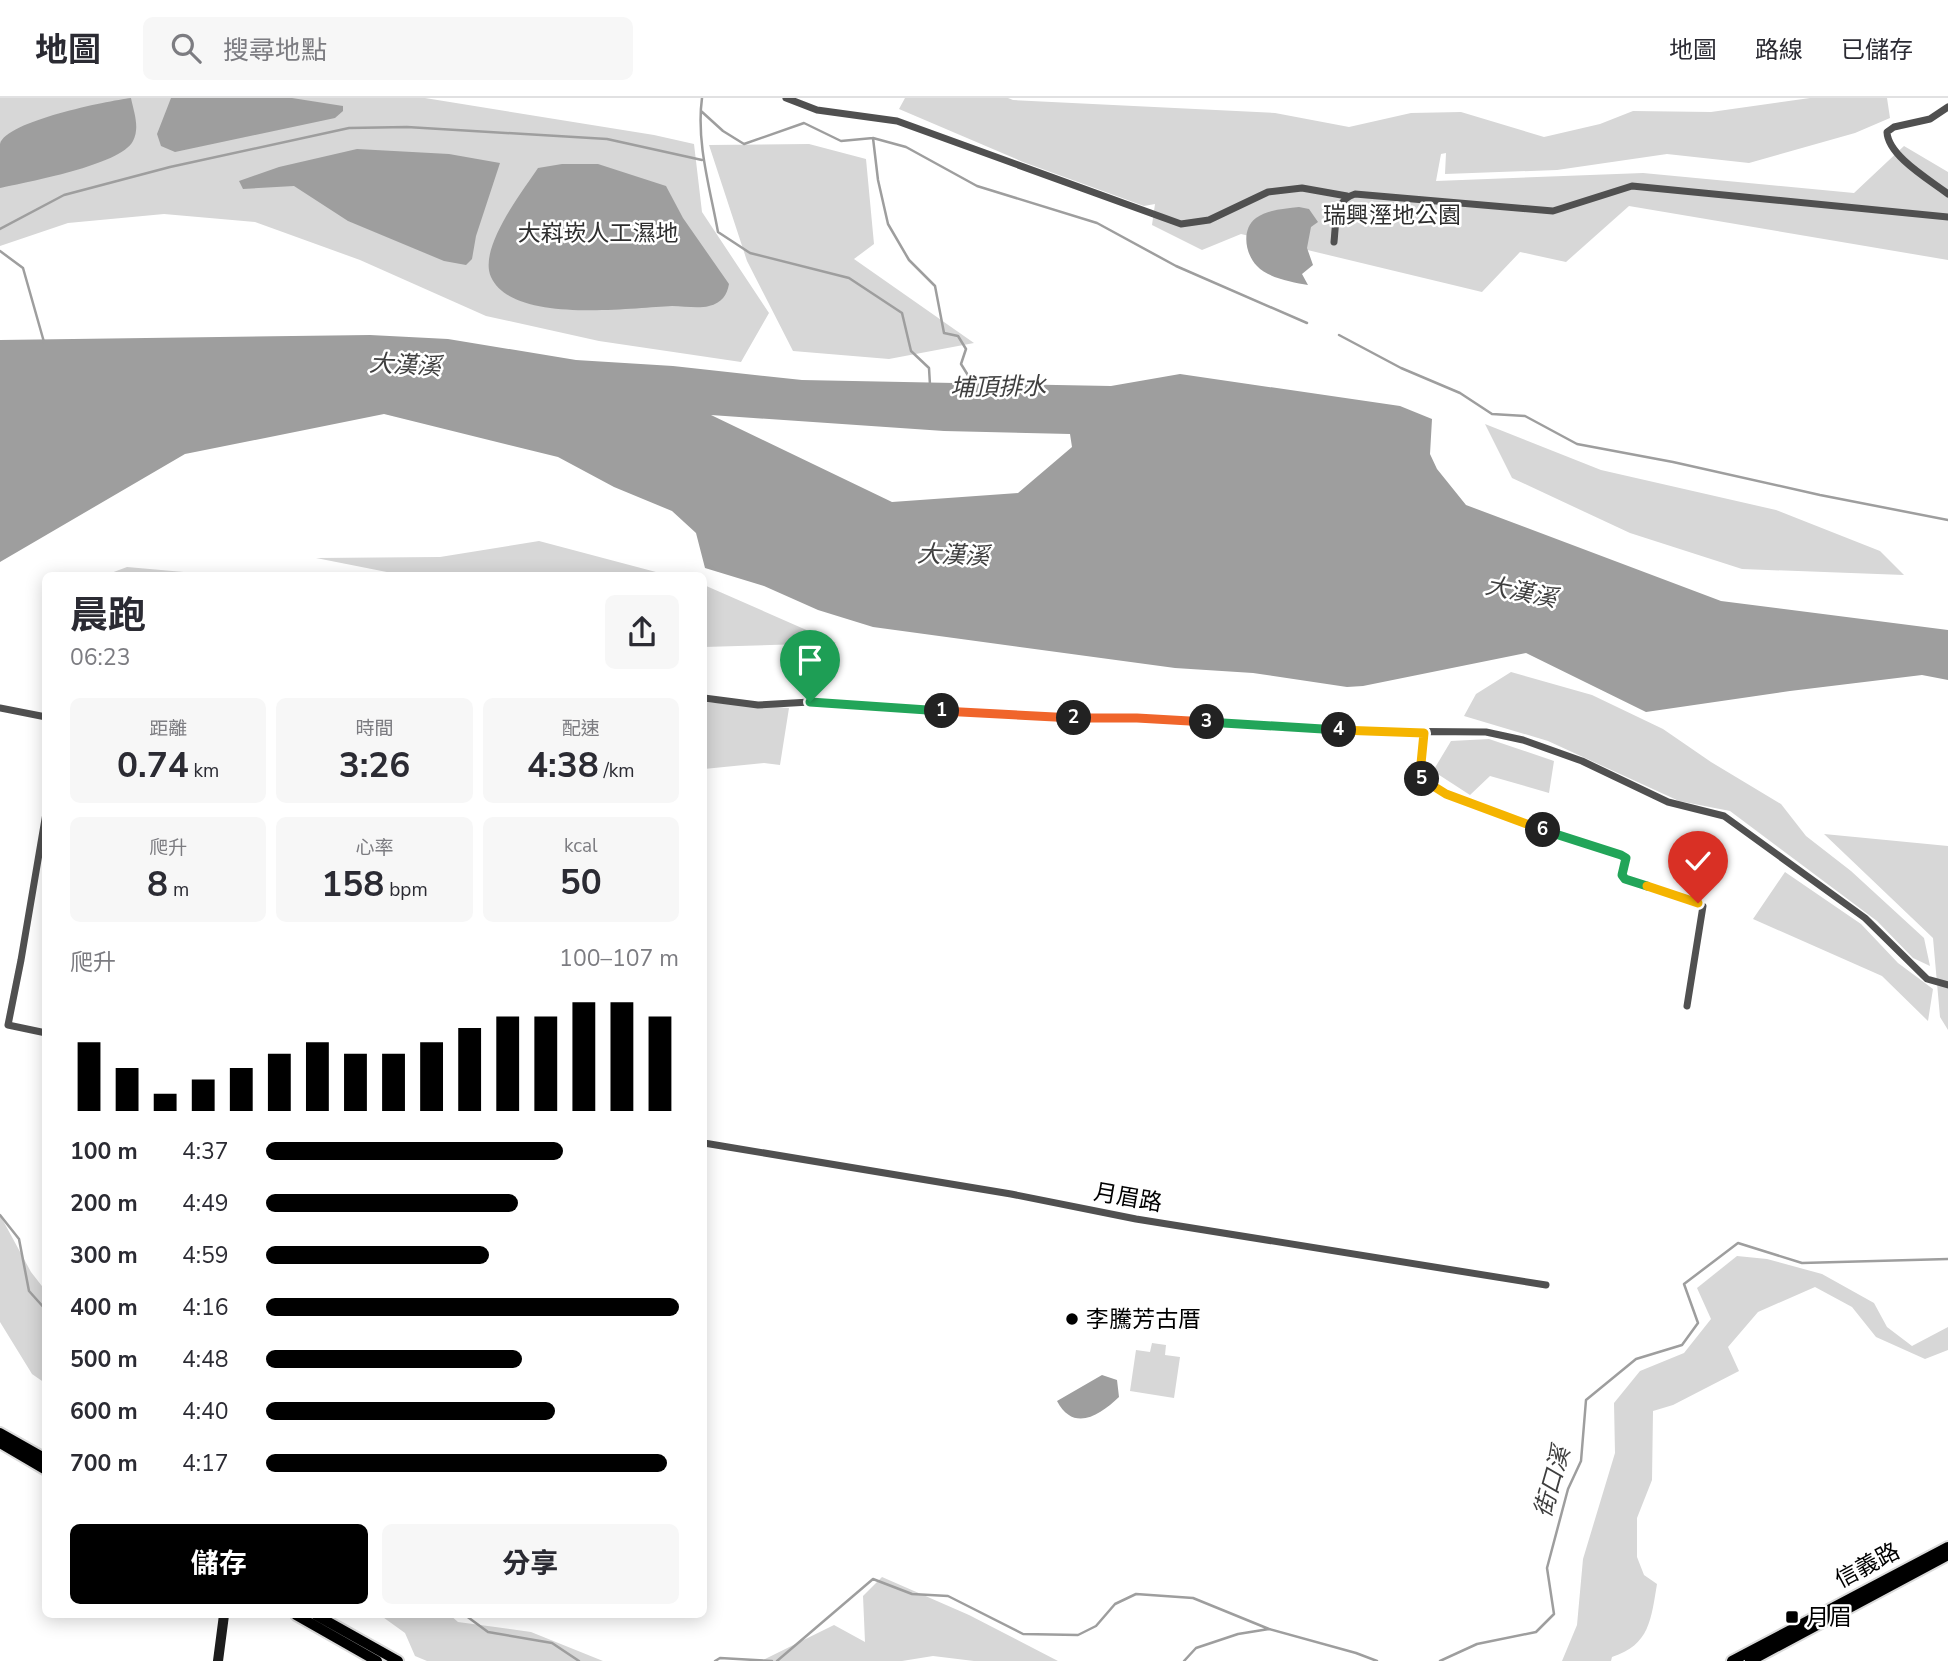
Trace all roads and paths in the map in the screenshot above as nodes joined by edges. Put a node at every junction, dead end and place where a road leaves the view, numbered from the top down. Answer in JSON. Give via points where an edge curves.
{"nodes":[{"id":1,"x":786,"y":98,"type":"edge"},
{"id":2,"x":1948,"y":107,"type":"edge"},
{"id":3,"x":1948,"y":194,"type":"edge"},
{"id":4,"x":1347,"y":196,"type":"junction"},
{"id":5,"x":1948,"y":217,"type":"edge"},
{"id":6,"x":1334,"y":242,"type":"dead end"},
{"id":7,"x":707,"y":698,"type":"edge"},
{"id":8,"x":0,"y":708,"type":"edge"},
{"id":9,"x":42,"y":716,"type":"edge"},
{"id":10,"x":1424,"y":733,"type":"junction"},
{"id":11,"x":42,"y":837,"type":"edge"},
{"id":12,"x":1948,"y":985,"type":"edge"},
{"id":13,"x":1687,"y":1006,"type":"dead end"},
{"id":14,"x":42,"y":1031,"type":"edge"},
{"id":15,"x":707,"y":1143,"type":"edge"},
{"id":16,"x":1546,"y":1285,"type":"dead end"},
{"id":17,"x":0,"y":1433,"type":"edge"},
{"id":18,"x":0,"y":1443,"type":"edge"},
{"id":19,"x":42,"y":1458,"type":"edge"},
{"id":20,"x":42,"y":1468,"type":"edge"},
{"id":21,"x":1948,"y":1547,"type":"edge"},
{"id":22,"x":1948,"y":1555,"type":"edge"},
{"id":23,"x":224,"y":1618,"type":"edge"},
{"id":24,"x":301,"y":1618,"type":"edge"},
{"id":25,"x":321,"y":1618,"type":"edge"},
{"id":26,"x":218,"y":1661,"type":"edge"},
{"id":27,"x":377,"y":1661,"type":"edge"},
{"id":28,"x":398,"y":1661,"type":"edge"},
{"id":29,"x":1732,"y":1661,"type":"edge"},
{"id":30,"x":1750,"y":1661,"type":"edge"}],
"edges":[{"from":1,"to":4,"type":"street","via":[[817,110],[897,121],[1181,224],[1209,220],[1268,192],[1302,188]]},
{"from":2,"to":3,"type":"street","via":[[1930,119],[1887,132],[1898,156]]},
{"from":4,"to":5,"type":"street","via":[[1553,211],[1632,186]]},
{"from":4,"to":6,"type":"street","via":[[1338,210]]},
{"from":7,"to":10,"type":"street","via":[[758,705],[810,702]]},
{"from":8,"to":9,"type":"street"},
{"from":10,"to":12,"type":"street","via":[[1486,732],[1523,740],[1582,761],[1668,802],[1724,816],[1865,918],[1927,979]]},
{"from":10,"to":13,"type":"street","via":[[1420,774],[1429,785],[1506,818],[1621,855],[1626,858],[1625,879],[1703,906]]},
{"from":11,"to":14,"type":"street","via":[[8,1025]]},
{"from":15,"to":16,"type":"street","name":"月眉路"},
{"from":17,"to":19,"type":"main road"},
{"from":18,"to":20,"type":"main road"},
{"from":21,"to":29,"type":"main road","name":"信義路"},
{"from":22,"to":30,"type":"main road","name":"信義路"},
{"from":23,"to":26,"type":"street"},
{"from":24,"to":27,"type":"main road"},
{"from":25,"to":28,"type":"main road"}]}
